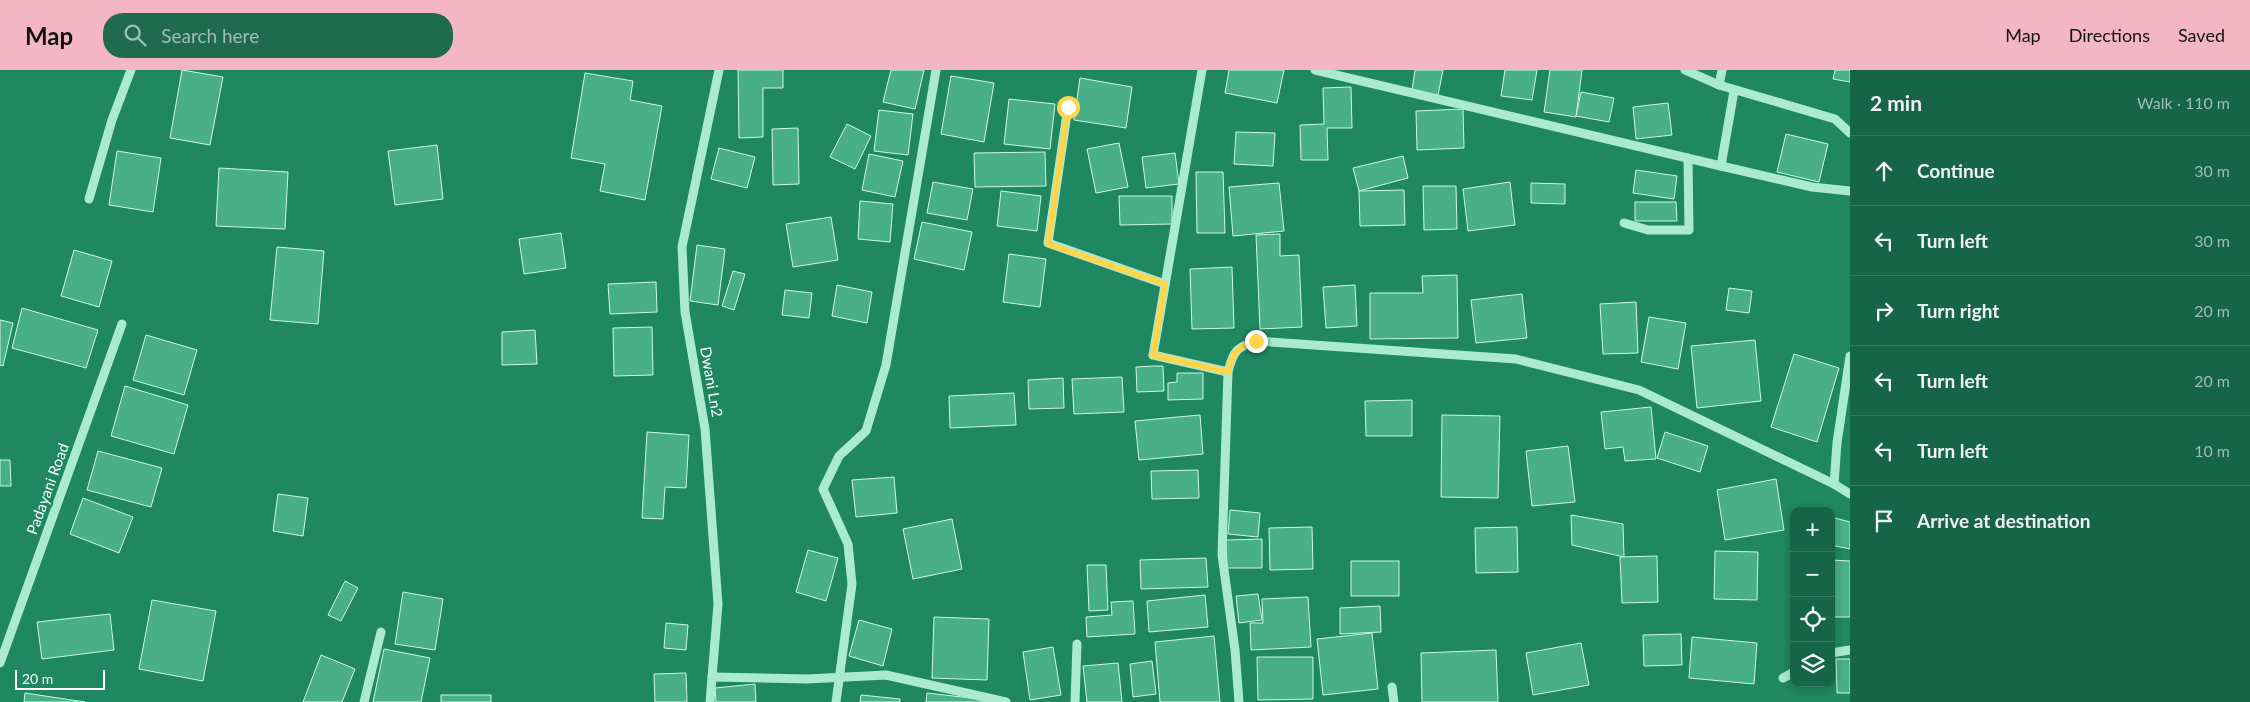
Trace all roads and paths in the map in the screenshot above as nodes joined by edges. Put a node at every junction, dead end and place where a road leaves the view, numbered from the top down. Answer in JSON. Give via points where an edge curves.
{"nodes":[{"id":1,"x":130,"y":70,"type":"edge"},
{"id":2,"x":719,"y":70,"type":"edge"},
{"id":3,"x":936,"y":70,"type":"edge"},
{"id":4,"x":1202,"y":70,"type":"edge"},
{"id":5,"x":1315,"y":70,"type":"edge"},
{"id":6,"x":1685,"y":70,"type":"edge"},
{"id":7,"x":1722,"y":70,"type":"edge"},
{"id":8,"x":1719,"y":85,"type":"junction"},
{"id":9,"x":1734,"y":91,"type":"junction"},
{"id":10,"x":1068,"y":107,"type":"dead end"},
{"id":11,"x":1850,"y":133,"type":"edge"},
{"id":12,"x":1688,"y":158,"type":"junction"},
{"id":13,"x":1721,"y":166,"type":"junction"},
{"id":14,"x":1850,"y":191,"type":"edge"},
{"id":15,"x":90,"y":199,"type":"dead end"},
{"id":16,"x":1624,"y":223,"type":"dead end"},
{"id":17,"x":1165,"y":284,"type":"junction"},
{"id":18,"x":122,"y":324,"type":"dead end"},
{"id":19,"x":1850,"y":356,"type":"edge"},
{"id":20,"x":1228,"y":372,"type":"junction"},
{"id":21,"x":1834,"y":484,"type":"junction"},
{"id":22,"x":1850,"y":494,"type":"edge"},
{"id":23,"x":381,"y":632,"type":"dead end"},
{"id":24,"x":1077,"y":644,"type":"dead end"},
{"id":25,"x":1850,"y":650,"type":"edge"},
{"id":26,"x":1835,"y":652,"type":"edge"},
{"id":27,"x":0,"y":663,"type":"edge"},
{"id":28,"x":1790,"y":674,"type":"edge"},
{"id":29,"x":840,"y":676,"type":"junction"},
{"id":30,"x":712,"y":678,"type":"junction"},
{"id":31,"x":1783,"y":678,"type":"dead end"},
{"id":32,"x":1392,"y":687,"type":"dead end"},
{"id":33,"x":364,"y":702,"type":"edge"},
{"id":34,"x":710,"y":702,"type":"edge"},
{"id":35,"x":836,"y":702,"type":"edge"},
{"id":36,"x":1006,"y":702,"type":"edge"},
{"id":37,"x":1075,"y":702,"type":"edge"},
{"id":38,"x":1239,"y":702,"type":"edge"},
{"id":39,"x":1394,"y":702,"type":"edge"}],
"edges":[{"from":1,"to":15,"type":"street"},
{"from":2,"to":30,"type":"street","name":"Dwani Ln2","via":[[682,247],[685,312],[706,439],[718,604]]},
{"from":3,"to":29,"type":"street","via":[[886,365],[866,431],[839,456],[823,489],[848,544],[852,584]]},
{"from":4,"to":17,"type":"street"},
{"from":5,"to":12,"type":"street"},
{"from":6,"to":8,"type":"street"},
{"from":7,"to":8,"type":"street"},
{"from":8,"to":9,"type":"street"},
{"from":9,"to":11,"type":"street","via":[[1835,119]]},
{"from":9,"to":13,"type":"street"},
{"from":10,"to":17,"type":"street","via":[[1048,244]]},
{"from":12,"to":13,"type":"street"},
{"from":12,"to":16,"type":"street","via":[[1689,230],[1648,230]]},
{"from":13,"to":14,"type":"street","via":[[1812,187]]},
{"from":17,"to":20,"type":"street","via":[[1153,355]]},
{"from":18,"to":27,"type":"street","name":"Padayani Road"},
{"from":19,"to":21,"type":"street"},
{"from":20,"to":21,"type":"street","via":[[1231,358],[1240,346],[1256,341],[1516,359],[1638,390]]},
{"from":20,"to":38,"type":"street","via":[[1222,556]]},
{"from":21,"to":22,"type":"street"},
{"from":23,"to":33,"type":"street"},
{"from":24,"to":37,"type":"street"},
{"from":25,"to":26,"type":"street"},
{"from":28,"to":31,"type":"street"},
{"from":29,"to":30,"type":"street"},
{"from":29,"to":35,"type":"street"},
{"from":29,"to":36,"type":"street","via":[[886,675]]},
{"from":30,"to":34,"type":"street","name":"Dwani Ln2"},
{"from":32,"to":39,"type":"street"}]}
